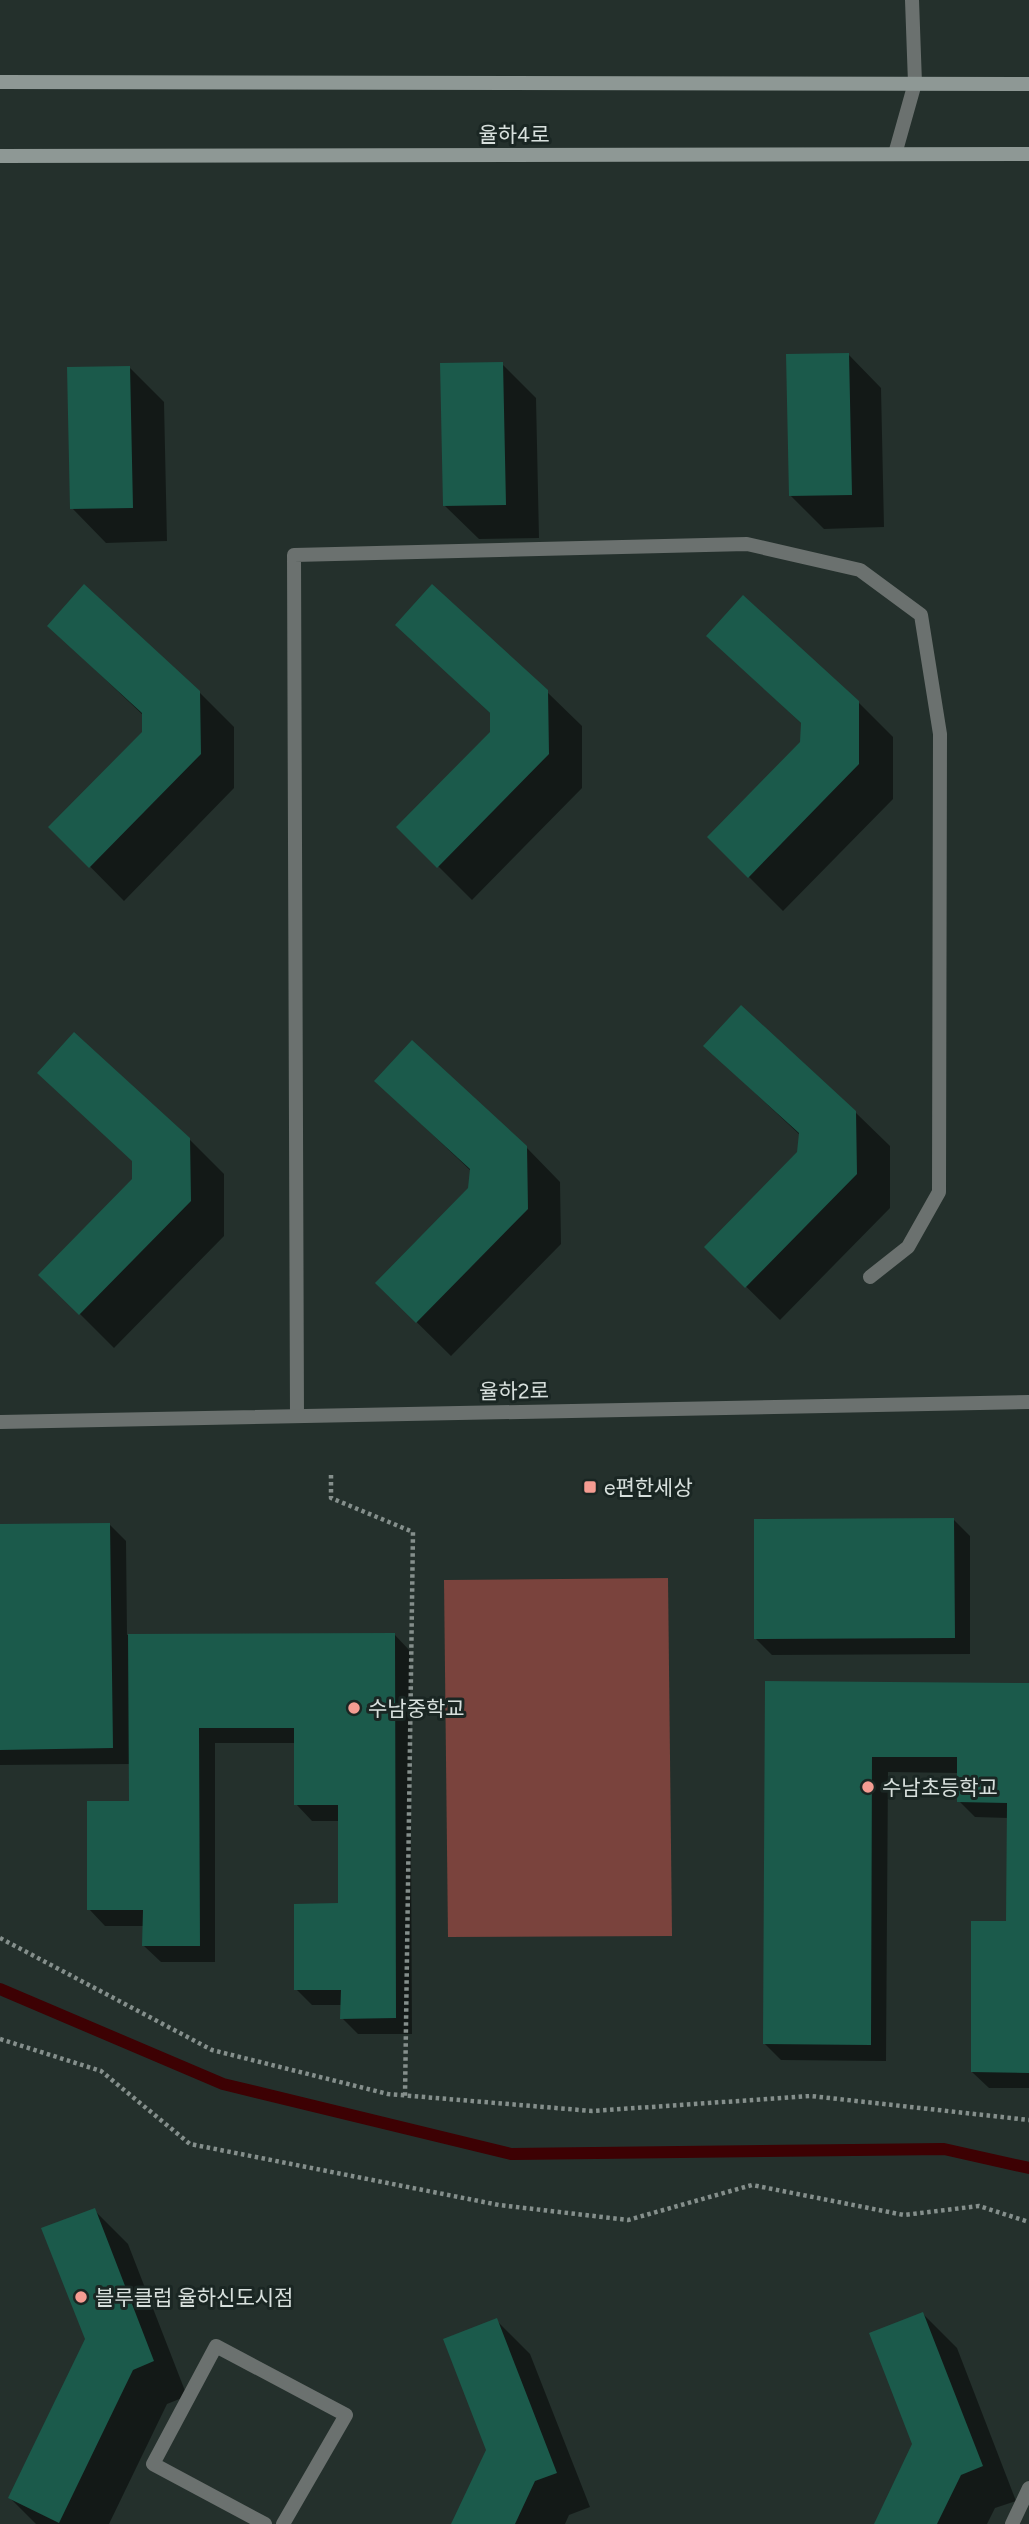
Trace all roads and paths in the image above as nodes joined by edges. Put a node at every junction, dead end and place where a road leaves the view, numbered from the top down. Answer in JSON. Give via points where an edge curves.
{"nodes":[{"id":1,"x":912,"y":0,"type":"edge"},
{"id":2,"x":0,"y":82,"type":"edge"},
{"id":3,"x":915,"y":83,"type":"junction"},
{"id":4,"x":1029,"y":83,"type":"edge"},
{"id":5,"x":895,"y":154,"type":"junction"},
{"id":6,"x":1029,"y":154,"type":"edge"},
{"id":7,"x":0,"y":156,"type":"edge"},
{"id":8,"x":870,"y":1277,"type":"dead end"},
{"id":9,"x":1029,"y":1402,"type":"edge"},
{"id":10,"x":297,"y":1416,"type":"junction"},
{"id":11,"x":0,"y":1422,"type":"edge"},
{"id":12,"x":331,"y":1475,"type":"dead end"},
{"id":13,"x":0,"y":1938,"type":"edge"},
{"id":14,"x":0,"y":2039,"type":"edge"},
{"id":15,"x":405,"y":2096,"type":"junction"},
{"id":16,"x":1029,"y":2120,"type":"edge"},
{"id":17,"x":1029,"y":2222,"type":"edge"},
{"id":18,"x":1029,"y":2488,"type":"edge"},
{"id":19,"x":265,"y":2524,"type":"edge"},
{"id":20,"x":283,"y":2524,"type":"edge"},
{"id":21,"x":1012,"y":2524,"type":"edge"}],
"edges":[{"from":1,"to":3,"type":"street"},
{"from":2,"to":3,"type":"main road"},
{"from":3,"to":4,"type":"main road"},
{"from":3,"to":5,"type":"street"},
{"from":5,"to":6,"type":"main road","name":"율하4로"},
{"from":5,"to":7,"type":"main road","name":"율하4로"},
{"from":8,"to":10,"type":"street","via":[[908,1247],[939,1192],[940,734],[921,615],[860,570],[747,544],[294,555]]},
{"from":9,"to":10,"type":"street","name":"율하2로"},
{"from":10,"to":11,"type":"street","name":"율하2로"},
{"from":12,"to":15,"type":"path","via":[[331,1498],[413,1532]]},
{"from":13,"to":15,"type":"path","via":[[212,2050]]},
{"from":14,"to":17,"type":"path","via":[[101,2071],[190,2144],[499,2205],[628,2220],[752,2185],[904,2215],[979,2206]]},
{"from":15,"to":16,"type":"path","via":[[592,2111],[811,2096]]},
{"from":18,"to":21,"type":"street"},
{"from":19,"to":20,"type":"street","via":[[153,2465],[216,2346],[346,2415]]}]}
